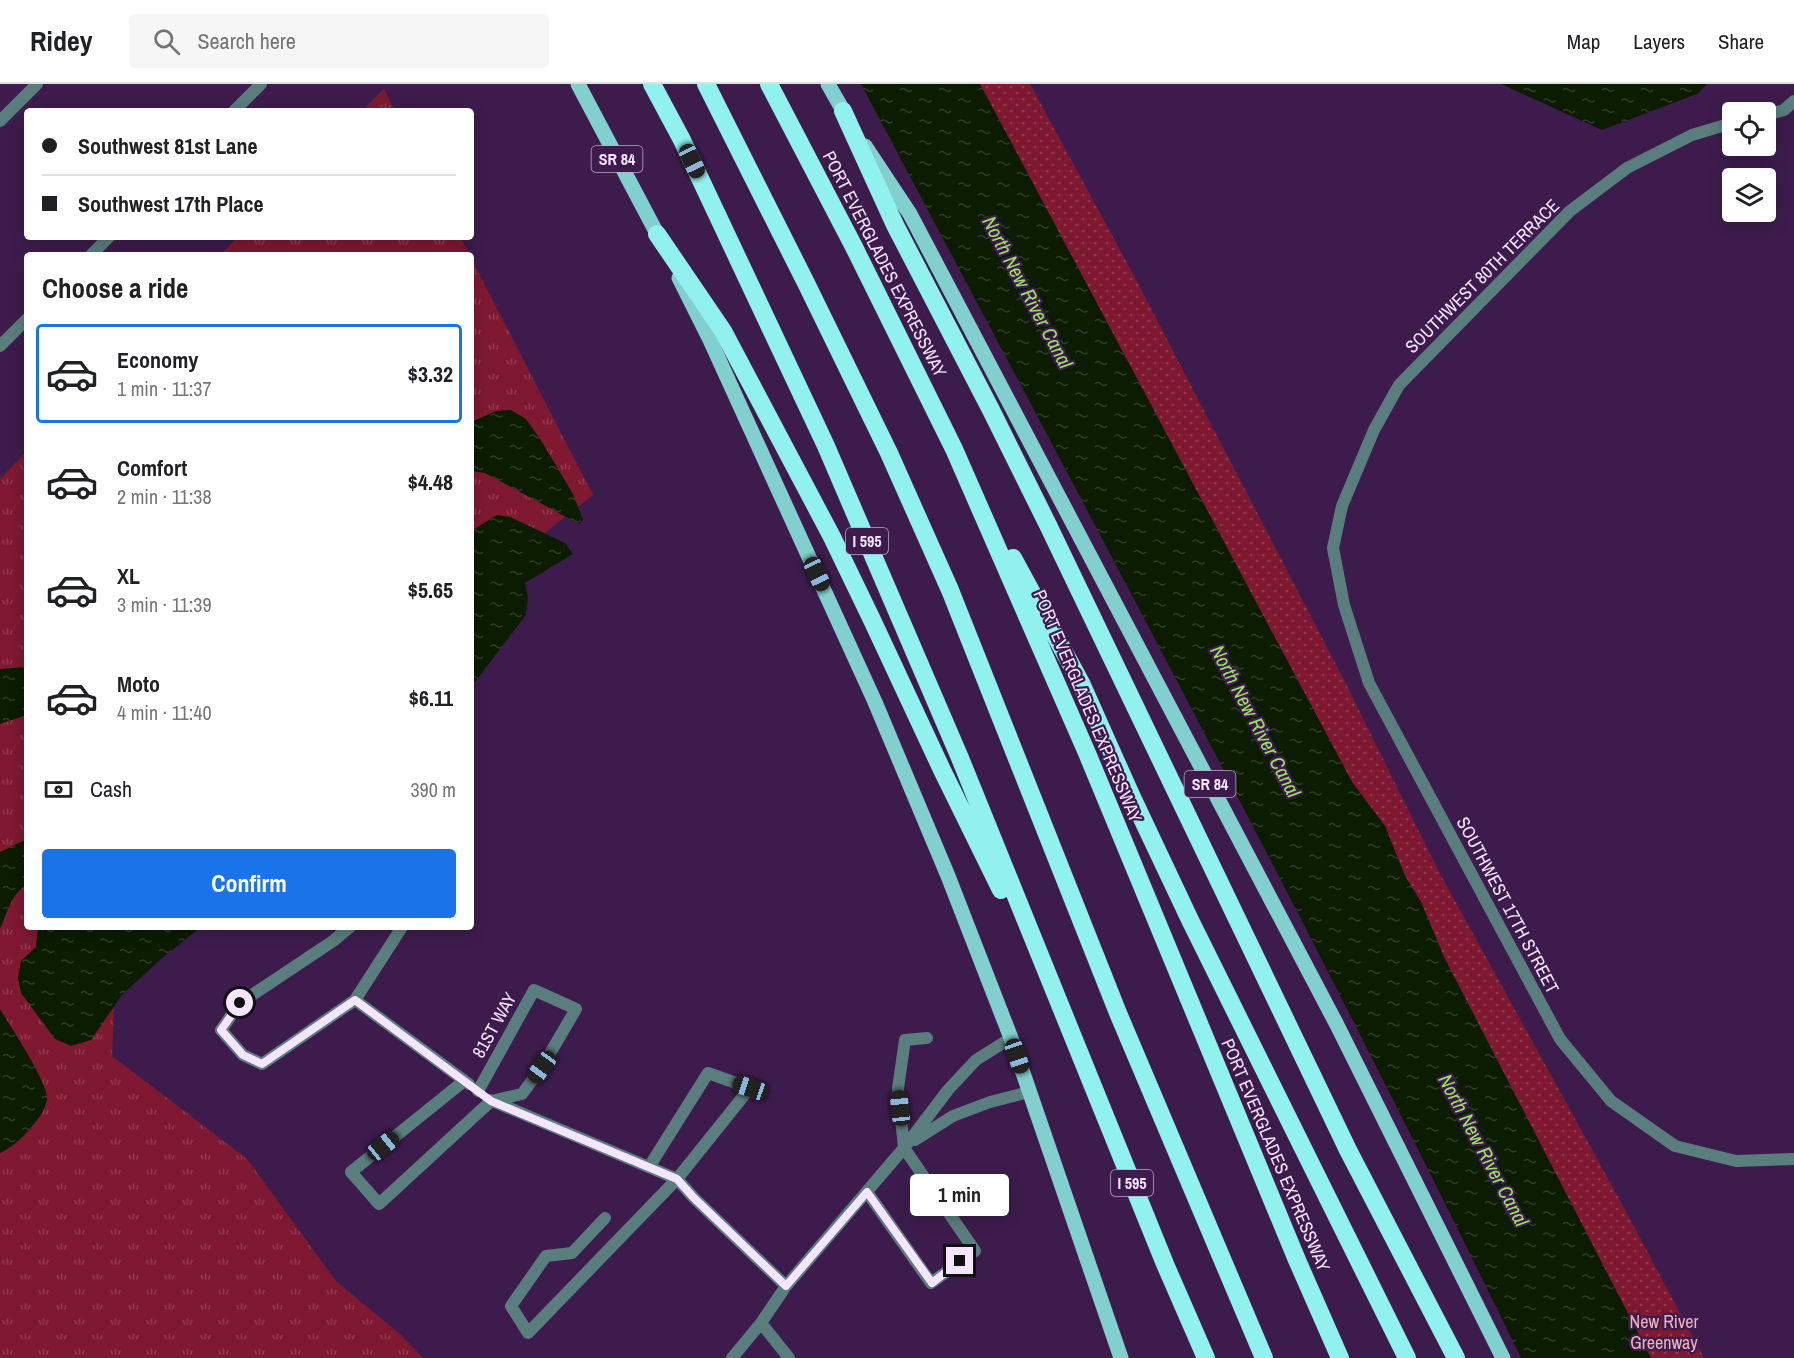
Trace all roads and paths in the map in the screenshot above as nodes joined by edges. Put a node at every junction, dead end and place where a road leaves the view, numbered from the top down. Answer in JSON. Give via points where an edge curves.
{"nodes":[{"id":1,"x":37,"y":84,"type":"edge"},
{"id":2,"x":261,"y":84,"type":"edge"},
{"id":3,"x":578,"y":84,"type":"edge"},
{"id":4,"x":652,"y":84,"type":"edge"},
{"id":5,"x":706,"y":84,"type":"edge"},
{"id":6,"x":769,"y":84,"type":"edge"},
{"id":7,"x":828,"y":84,"type":"edge"},
{"id":8,"x":1794,"y":100,"type":"edge"},
{"id":9,"x":237,"y":108,"type":"edge"},
{"id":10,"x":843,"y":111,"type":"junction"},
{"id":11,"x":1789,"y":113,"type":"edge"},
{"id":12,"x":0,"y":121,"type":"edge"},
{"id":13,"x":1722,"y":126,"type":"edge"},
{"id":14,"x":657,"y":234,"type":"junction"},
{"id":15,"x":106,"y":240,"type":"edge"},
{"id":16,"x":94,"y":252,"type":"edge"},
{"id":17,"x":24,"y":322,"type":"edge"},
{"id":18,"x":0,"y":346,"type":"edge"},
{"id":19,"x":954,"y":449,"type":"junction"},
{"id":20,"x":1336,"y":529,"type":"joint"},
{"id":21,"x":346,"y":930,"type":"edge"},
{"id":22,"x":400,"y":930,"type":"edge"},
{"id":23,"x":355,"y":1000,"type":"junction"},
{"id":24,"x":1060,"y":1007,"type":"junction"},
{"id":25,"x":927,"y":1038,"type":"dead end"},
{"id":26,"x":1011,"y":1038,"type":"junction"},
{"id":27,"x":464,"y":1081,"type":"junction"},
{"id":28,"x":478,"y":1091,"type":"junction"},
{"id":29,"x":1029,"y":1092,"type":"junction"},
{"id":30,"x":491,"y":1101,"type":"junction"},
{"id":31,"x":904,"y":1148,"type":"junction"},
{"id":32,"x":1794,"y":1159,"type":"edge"},
{"id":33,"x":649,"y":1167,"type":"junction"},
{"id":34,"x":677,"y":1179,"type":"junction"},
{"id":35,"x":867,"y":1192,"type":"junction"},
{"id":36,"x":605,"y":1218,"type":"dead end"},
{"id":37,"x":786,"y":1286,"type":"junction"},
{"id":38,"x":761,"y":1323,"type":"junction"},
{"id":39,"x":732,"y":1358,"type":"edge"},
{"id":40,"x":789,"y":1358,"type":"edge"},
{"id":41,"x":1121,"y":1358,"type":"edge"},
{"id":42,"x":1206,"y":1358,"type":"edge"},
{"id":43,"x":1264,"y":1358,"type":"edge"},
{"id":44,"x":1340,"y":1358,"type":"edge"},
{"id":45,"x":1407,"y":1358,"type":"edge"},
{"id":46,"x":1456,"y":1358,"type":"edge"},
{"id":47,"x":1503,"y":1358,"type":"edge"}],
"edges":[{"from":1,"to":12,"type":"street"},
{"from":2,"to":9,"type":"street"},
{"from":3,"to":14,"type":"main road","number":"SR 84"},
{"from":4,"to":24,"type":"highway","number":"I 595","via":[[826,446],[960,758]]},
{"from":5,"to":43,"type":"highway","via":[[889,453],[950,590],[1118,1012]]},
{"from":6,"to":19,"type":"highway","name":"PORT EVERGLADES EXPRESSWAY"},
{"from":7,"to":10,"type":"main road","number":"SR 84"},
{"from":8,"to":11,"type":"street"},
{"from":10,"to":46,"type":"highway","via":[[896,225],[1048,525],[1348,1150]]},
{"from":10,"to":47,"type":"main road","number":"SR 84","via":[[910,214],[1337,1025]]},
{"from":13,"to":20,"type":"street","name":"SOUTHWEST 80TH TERRACE","via":[[1692,135],[1627,168],[1570,212],[1399,385],[1374,430]]},
{"from":14,"to":24,"type":"highway","via":[[723,331],[832,537]]},
{"from":14,"to":26,"type":"main road","number":"SR 84","via":[[710,340],[875,702]]},
{"from":15,"to":16,"type":"street"},
{"from":17,"to":18,"type":"street"},
{"from":19,"to":44,"type":"highway","name":"PORT EVERGLADES EXPRESSWAY","via":[[1087,753]]},
{"from":19,"to":45,"type":"highway","via":[[1081,683],[1190,920]]},
{"from":20,"to":32,"type":"street","name":"SOUTHWEST 17TH STREET","via":[[1333,548],[1344,605],[1369,683],[1560,1039],[1611,1101],[1675,1146],[1736,1161]]},
{"from":21,"to":23,"type":"street","via":[[240,1003],[221,1030],[243,1055],[262,1064]]},
{"from":22,"to":23,"type":"street"},
{"from":23,"to":27,"type":"street"},
{"from":24,"to":42,"type":"highway","number":"I 595"},
{"from":25,"to":31,"type":"street","via":[[904,1040],[898,1088]]},
{"from":26,"to":29,"type":"main road","number":"SR 84"},
{"from":26,"to":31,"type":"street","via":[[976,1060]]},
{"from":27,"to":28,"type":"street"},
{"from":27,"to":30,"type":"street","name":"81ST WAY","via":[[351,1172],[379,1204]]},
{"from":28,"to":30,"type":"street"},
{"from":28,"to":30,"type":"street","name":"81ST WAY","via":[[534,990],[576,1009],[522,1094]]},
{"from":29,"to":31,"type":"street","via":[[953,1116]]},
{"from":29,"to":41,"type":"main road","number":"SR 84"},
{"from":30,"to":33,"type":"street"},
{"from":31,"to":35,"type":"street"},
{"from":31,"to":35,"type":"street","via":[[975,1251],[932,1283]]},
{"from":33,"to":34,"type":"street"},
{"from":33,"to":34,"type":"street","via":[[708,1073],[750,1088]]},
{"from":34,"to":36,"type":"street","via":[[528,1333],[511,1306],[546,1256],[573,1253]]},
{"from":34,"to":37,"type":"street"},
{"from":35,"to":37,"type":"street"},
{"from":37,"to":38,"type":"street"},
{"from":38,"to":39,"type":"street"},
{"from":38,"to":40,"type":"street"}]}
